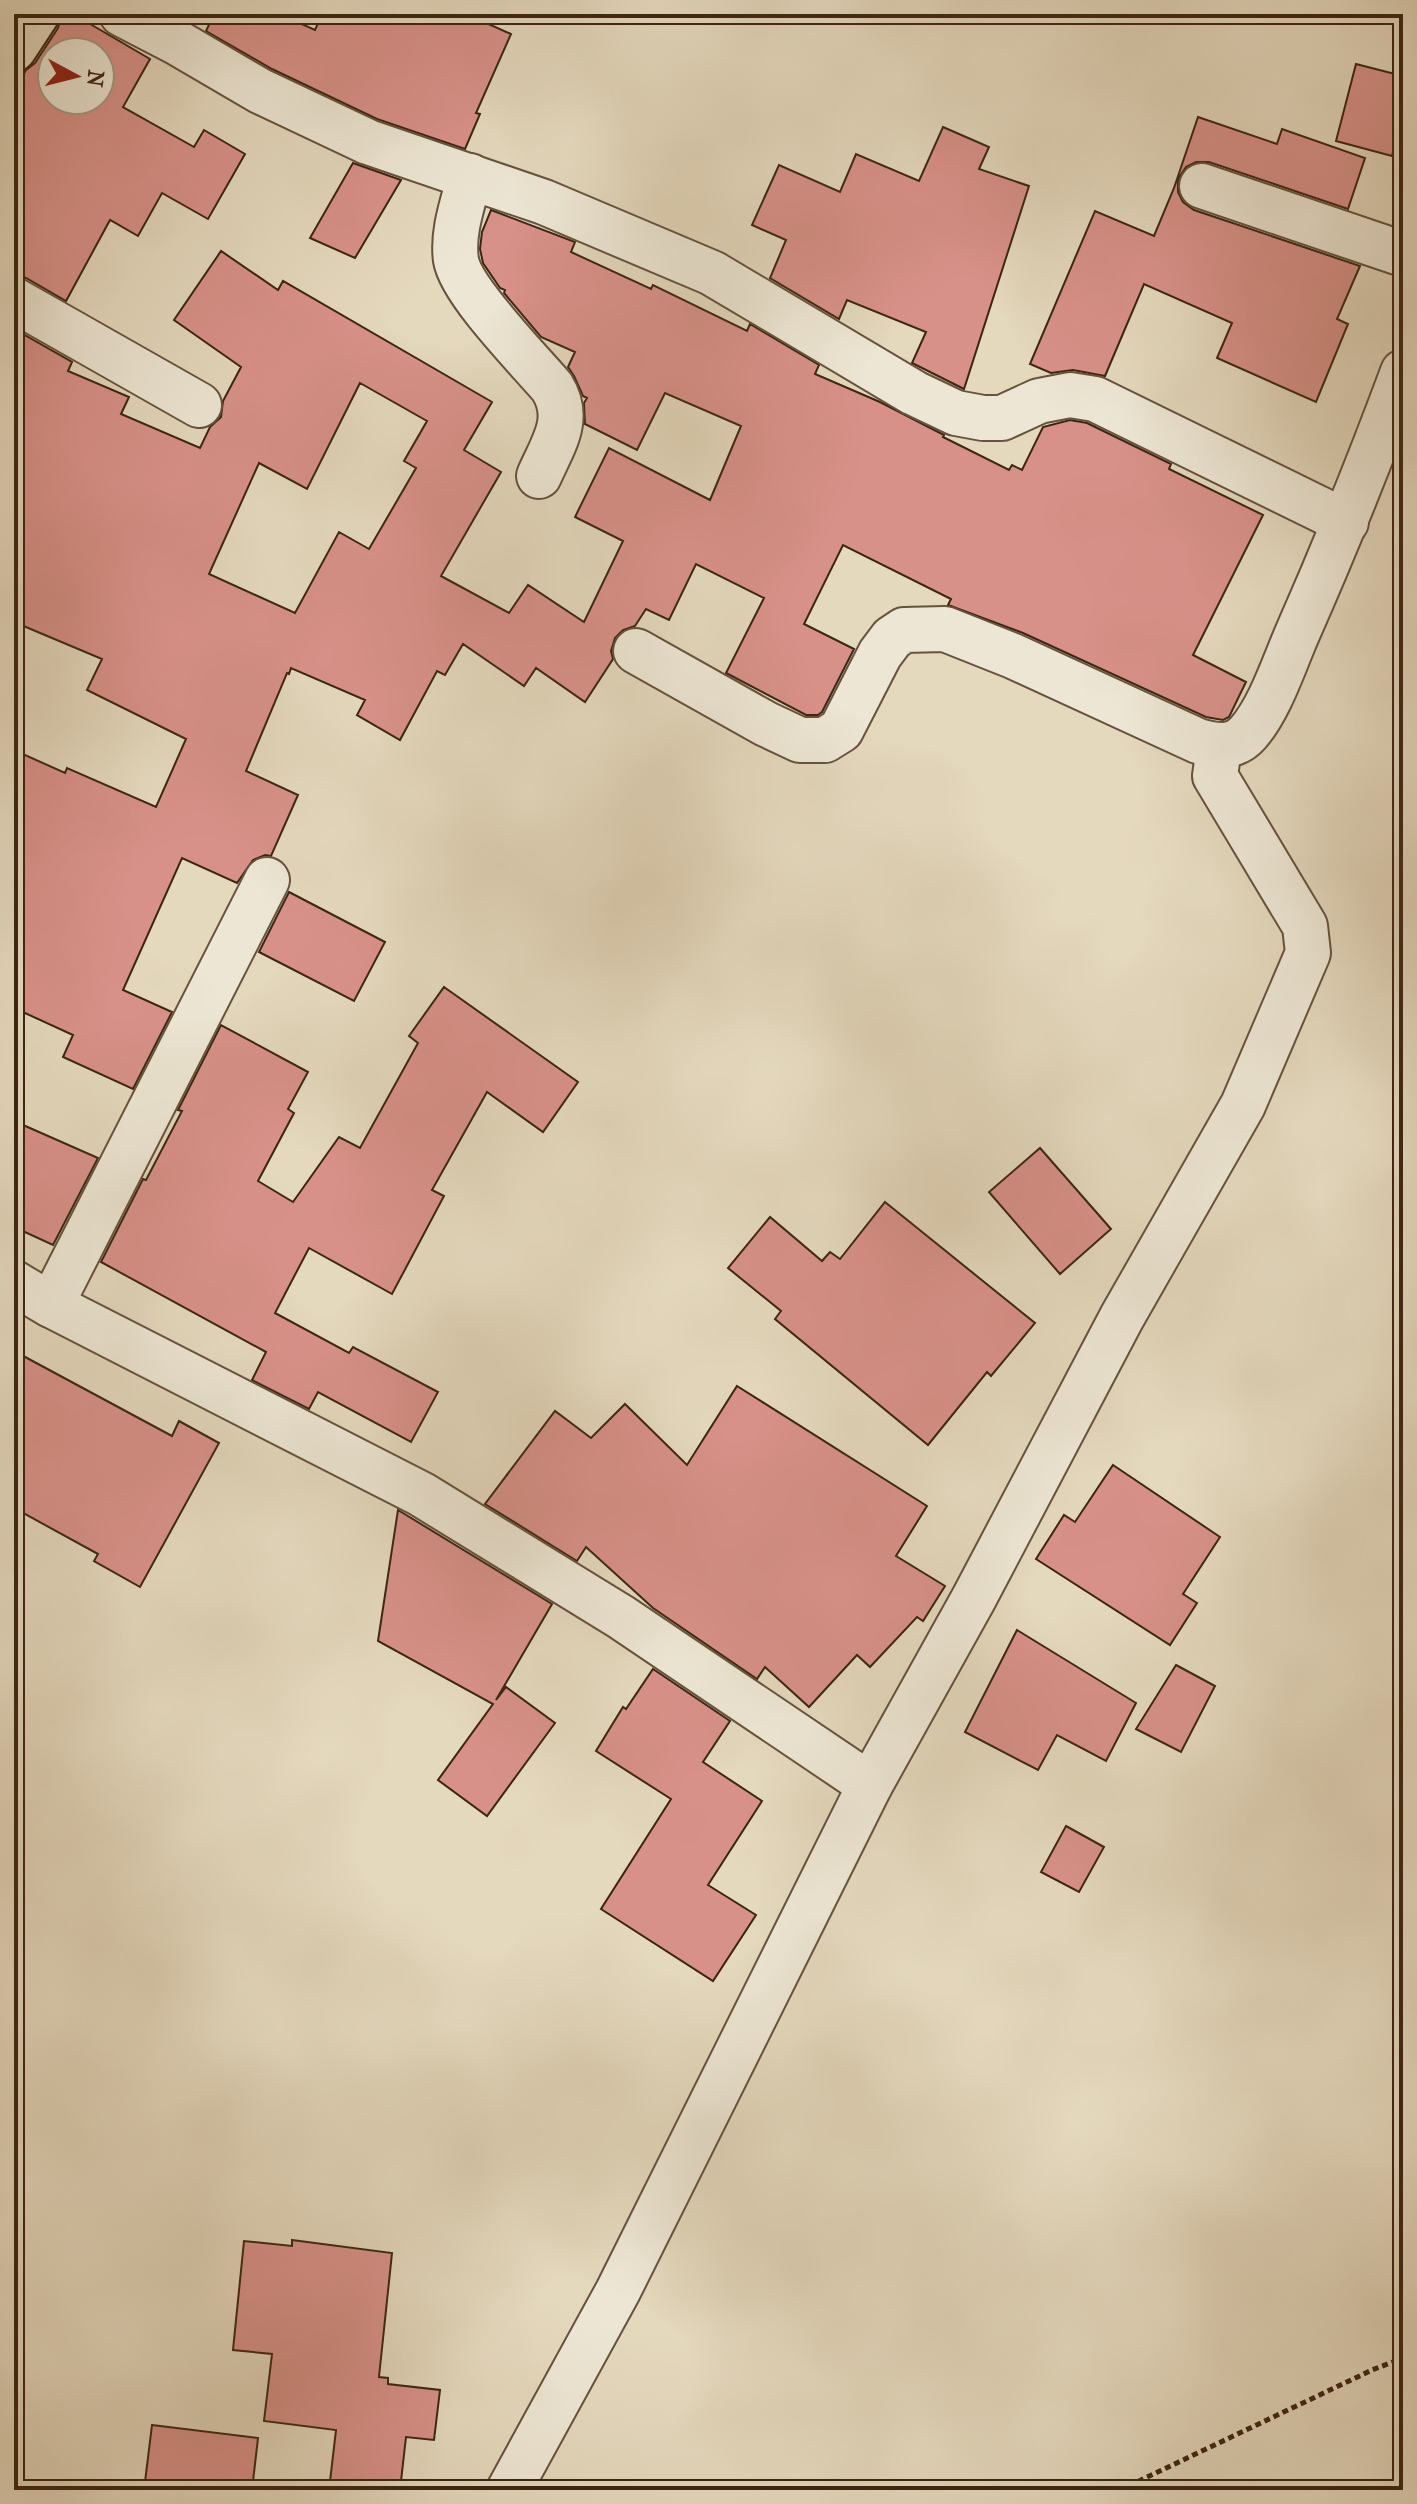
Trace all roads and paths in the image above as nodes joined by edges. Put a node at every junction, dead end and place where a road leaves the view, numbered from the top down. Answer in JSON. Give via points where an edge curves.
{"nodes":[{"id":1,"x":37,"y":14,"type":"edge"},
{"id":2,"x":122,"y":14,"type":"edge"},
{"id":3,"x":14,"y":49,"type":"edge"},
{"id":4,"x":470,"y":176,"type":"junction"},
{"id":5,"x":1202,"y":186,"type":"dead end"},
{"id":6,"x":1403,"y":254,"type":"edge"},
{"id":7,"x":14,"y":300,"type":"edge"},
{"id":8,"x":1403,"y":372,"type":"edge"},
{"id":9,"x":199,"y":405,"type":"dead end"},
{"id":10,"x":539,"y":476,"type":"dead end"},
{"id":11,"x":1346,"y":522,"type":"junction"},
{"id":12,"x":636,"y":651,"type":"dead end"},
{"id":13,"x":1219,"y":747,"type":"junction"},
{"id":14,"x":267,"y":880,"type":"dead end"},
{"id":15,"x":14,"y":1283,"type":"edge"},
{"id":16,"x":51,"y":1305,"type":"junction"},
{"id":17,"x":870,"y":1785,"type":"junction"},
{"id":18,"x":1403,"y":2358,"type":"edge"},
{"id":19,"x":509,"y":2490,"type":"edge"},
{"id":20,"x":1120,"y":2490,"type":"edge"}],
"edges":[{"from":1,"to":3,"type":"main road"},
{"from":2,"to":4,"type":"street","via":[[260,91],[368,142]]},
{"from":4,"to":10,"type":"street","via":[[456,234],[456,262],[466,286],[560,400],[559,429]]},
{"from":4,"to":11,"type":"street","via":[[712,273],[956,413],[1002,418],[1039,401],[1070,395],[1095,399]]},
{"from":5,"to":6,"type":"street"},
{"from":7,"to":9,"type":"street"},
{"from":8,"to":11,"type":"street"},
{"from":11,"to":13,"type":"street","via":[[1259,716],[1247,735]]},
{"from":12,"to":13,"type":"street","via":[[777,730],[800,740],[825,740],[841,730],[892,638],[904,630],[945,629]]},
{"from":13,"to":17,"type":"street","via":[[1215,776],[1305,926],[1308,953],[1243,1105],[1122,1317]]},
{"from":14,"to":16,"type":"street"},
{"from":15,"to":16,"type":"street"},
{"from":16,"to":17,"type":"street","via":[[421,1494],[621,1617]]},
{"from":17,"to":19,"type":"street","via":[[618,2291]]},
{"from":18,"to":20,"type":"path"}]}
